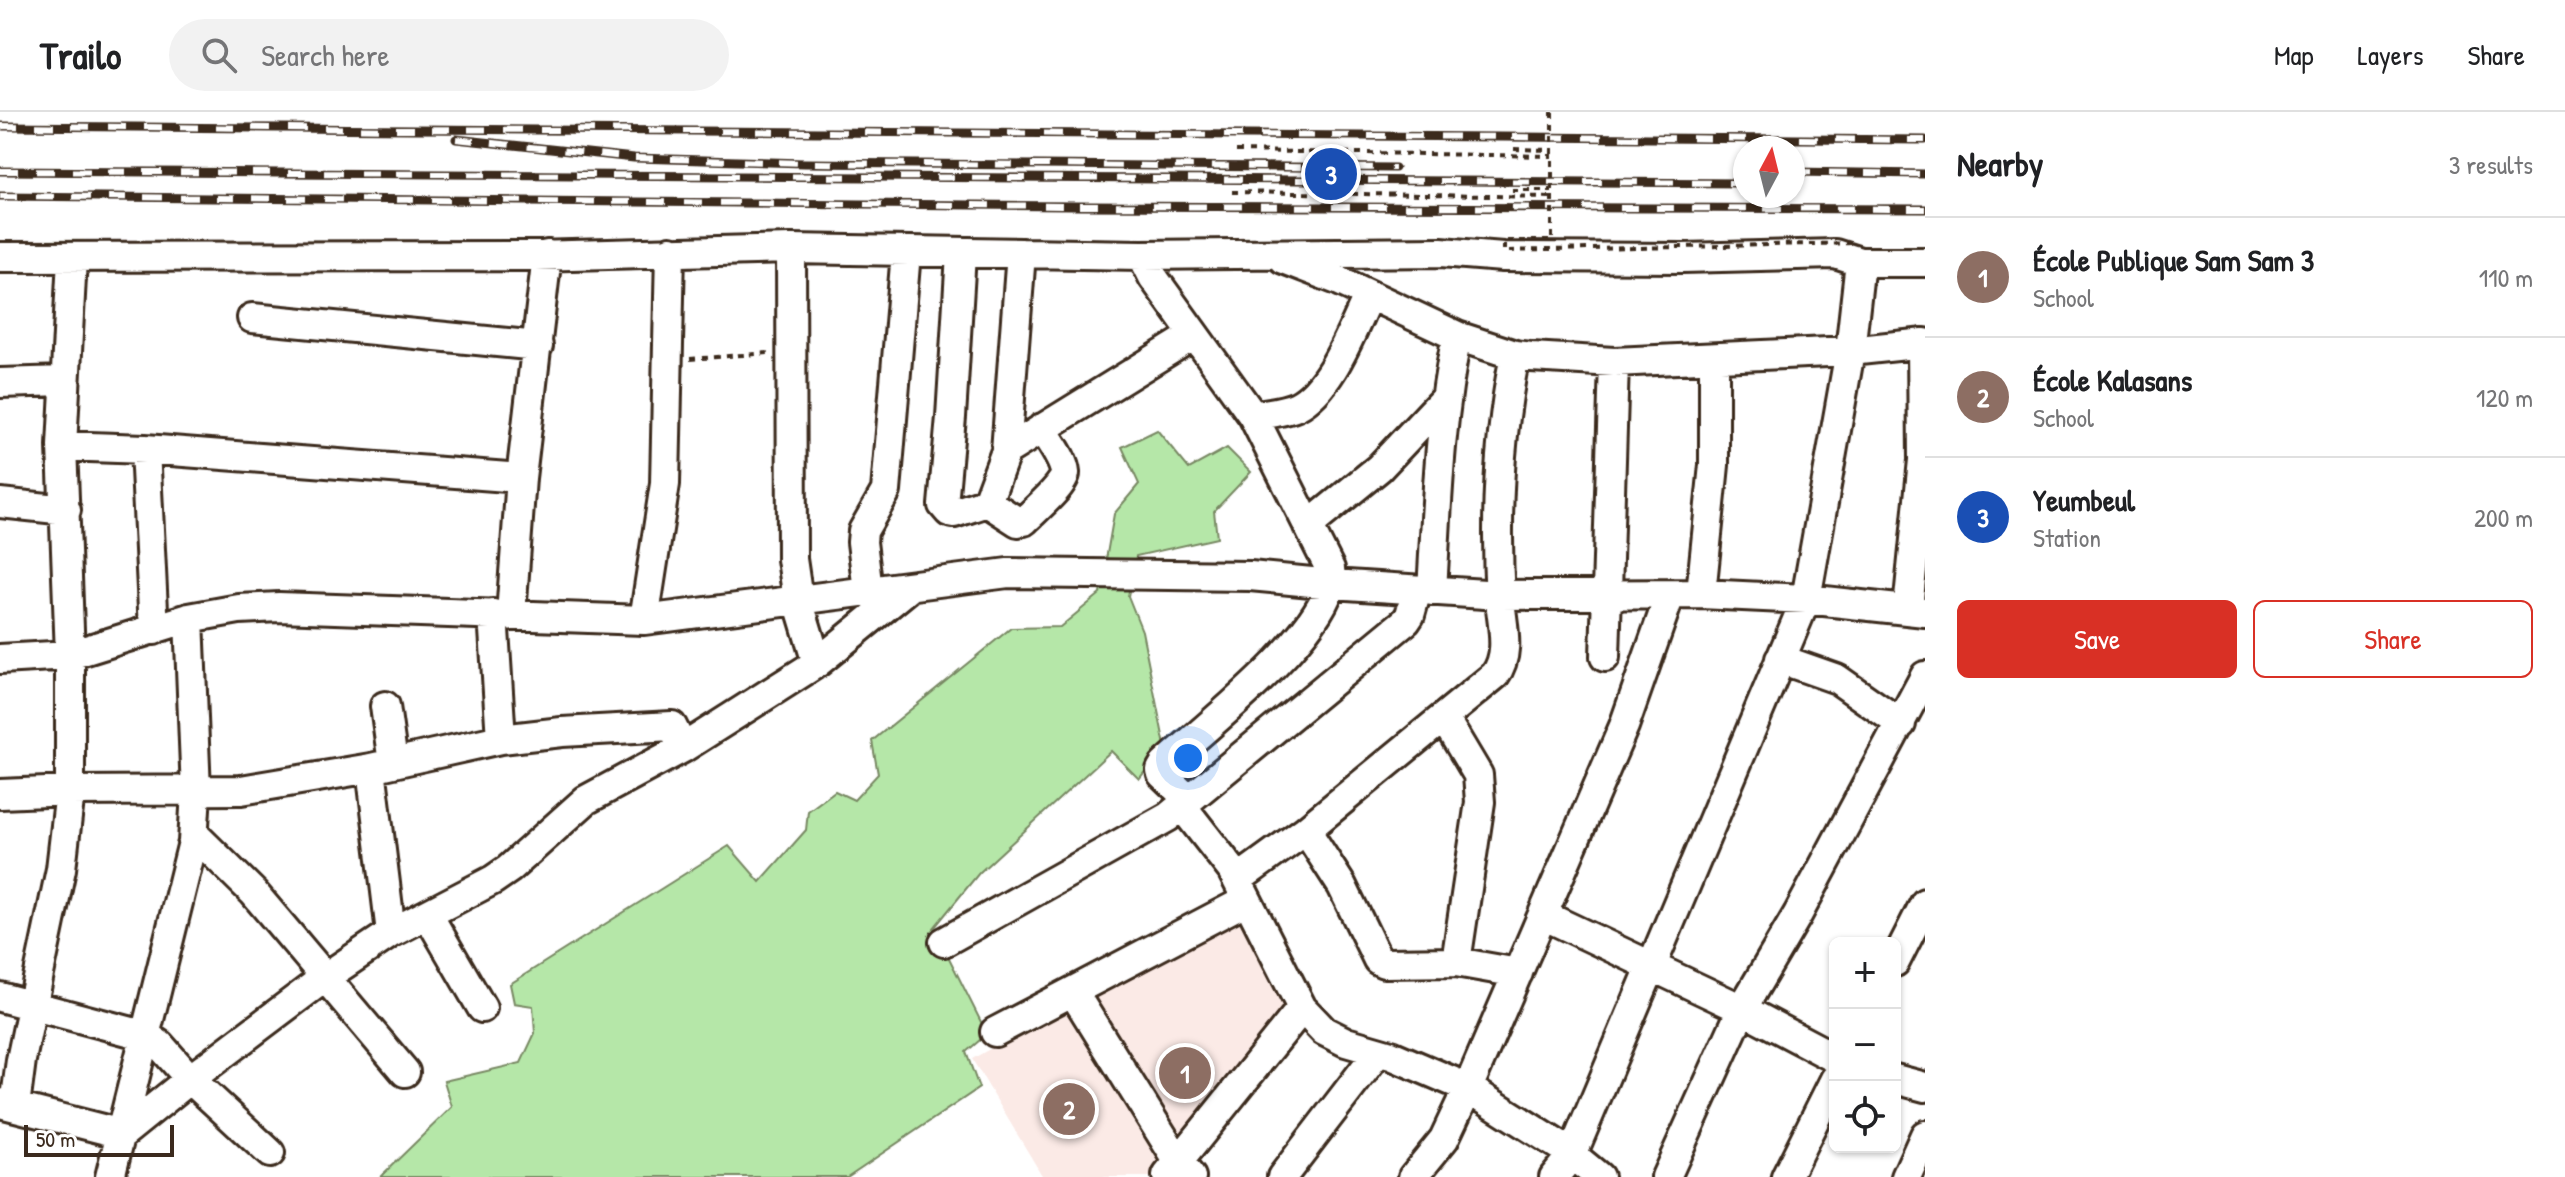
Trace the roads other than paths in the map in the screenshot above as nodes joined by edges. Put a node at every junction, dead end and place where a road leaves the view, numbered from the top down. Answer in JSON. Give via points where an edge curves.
{"nodes":[{"id":1,"x":791,"y":249,"type":"junction"},
{"id":2,"x":670,"y":251,"type":"junction"},
{"id":3,"x":906,"y":252,"type":"junction"},
{"id":4,"x":1021,"y":253,"type":"junction"},
{"id":5,"x":1267,"y":253,"type":"junction"},
{"id":6,"x":1858,"y":253,"type":"junction"},
{"id":7,"x":961,"y":254,"type":"junction"},
{"id":8,"x":547,"y":255,"type":"junction"},
{"id":9,"x":1142,"y":255,"type":"junction"},
{"id":10,"x":0,"y":257,"type":"edge"},
{"id":11,"x":72,"y":258,"type":"junction"},
{"id":12,"x":1925,"y":262,"type":"edge"},
{"id":13,"x":1369,"y":295,"type":"junction"},
{"id":14,"x":252,"y":318,"type":"dead end"},
{"id":15,"x":1194,"y":335,"type":"junction"},
{"id":16,"x":1457,"y":336,"type":"junction"},
{"id":17,"x":1923,"y":343,"type":"edge"},
{"id":18,"x":538,"y":346,"type":"junction"},
{"id":19,"x":1850,"y":351,"type":"junction"},
{"id":20,"x":1515,"y":355,"type":"junction"},
{"id":21,"x":1714,"y":358,"type":"junction"},
{"id":22,"x":1614,"y":362,"type":"junction"},
{"id":23,"x":65,"y":381,"type":"junction"},
{"id":24,"x":0,"y":383,"type":"edge"},
{"id":25,"x":1446,"y":397,"type":"junction"},
{"id":26,"x":1924,"y":406,"type":"edge"},
{"id":27,"x":1253,"y":416,"type":"junction"},
{"id":28,"x":1042,"y":428,"type":"junction"},
{"id":29,"x":62,"y":446,"type":"junction"},
{"id":30,"x":145,"y":449,"type":"junction"},
{"id":31,"x":1006,"y":451,"type":"junction"},
{"id":32,"x":1924,"y":460,"type":"edge"},
{"id":33,"x":521,"y":478,"type":"junction"},
{"id":34,"x":987,"y":502,"type":"junction"},
{"id":35,"x":0,"y":503,"type":"edge"},
{"id":36,"x":66,"y":510,"type":"junction"},
{"id":37,"x":1308,"y":526,"type":"junction"},
{"id":38,"x":1332,"y":584,"type":"junction"},
{"id":39,"x":910,"y":587,"type":"junction"},
{"id":40,"x":1424,"y":590,"type":"junction"},
{"id":41,"x":868,"y":591,"type":"junction"},
{"id":42,"x":1605,"y":594,"type":"junction"},
{"id":43,"x":1701,"y":594,"type":"junction"},
{"id":44,"x":1500,"y":595,"type":"junction"},
{"id":45,"x":1670,"y":595,"type":"junction"},
{"id":46,"x":1806,"y":599,"type":"junction"},
{"id":47,"x":798,"y":600,"type":"junction"},
{"id":48,"x":1917,"y":610,"type":"edge"},
{"id":49,"x":502,"y":615,"type":"junction"},
{"id":50,"x":189,"y":618,"type":"junction"},
{"id":51,"x":644,"y":620,"type":"junction"},
{"id":52,"x":154,"y":630,"type":"junction"},
{"id":53,"x":70,"y":655,"type":"junction"},
{"id":54,"x":1605,"y":657,"type":"dead end"},
{"id":55,"x":0,"y":659,"type":"edge"},
{"id":56,"x":1780,"y":659,"type":"junction"},
{"id":57,"x":817,"y":663,"type":"junction"},
{"id":58,"x":1925,"y":676,"type":"edge"},
{"id":59,"x":385,"y":706,"type":"dead end"},
{"id":60,"x":1444,"y":718,"type":"junction"},
{"id":61,"x":1901,"y":724,"type":"junction"},
{"id":62,"x":501,"y":739,"type":"junction"},
{"id":63,"x":683,"y":748,"type":"junction"},
{"id":64,"x":382,"y":766,"type":"junction"},
{"id":65,"x":70,"y":791,"type":"junction"},
{"id":66,"x":196,"y":792,"type":"junction"},
{"id":67,"x":0,"y":794,"type":"edge"},
{"id":68,"x":1186,"y":803,"type":"junction"},
{"id":69,"x":1306,"y":830,"type":"junction"},
{"id":70,"x":194,"y":834,"type":"junction"},
{"id":71,"x":1242,"y":890,"type":"junction"},
{"id":72,"x":1925,"y":903,"type":"edge"},
{"id":73,"x":428,"y":915,"type":"junction"},
{"id":74,"x":1543,"y":915,"type":"junction"},
{"id":75,"x":391,"y":933,"type":"junction"},
{"id":76,"x":944,"y":942,"type":"dead end"},
{"id":77,"x":1901,"y":950,"type":"edge"},
{"id":78,"x":1456,"y":962,"type":"junction"},
{"id":79,"x":1651,"y":966,"type":"junction"},
{"id":80,"x":1518,"y":973,"type":"junction"},
{"id":81,"x":324,"y":978,"type":"junction"},
{"id":82,"x":1073,"y":992,"type":"junction"},
{"id":83,"x":0,"y":997,"type":"edge"},
{"id":84,"x":32,"y":1004,"type":"junction"},
{"id":85,"x":482,"y":1008,"type":"dead end"},
{"id":86,"x":1302,"y":1008,"type":"junction"},
{"id":87,"x":1742,"y":1009,"type":"junction"},
{"id":88,"x":995,"y":1032,"type":"dead end"},
{"id":89,"x":147,"y":1036,"type":"junction"},
{"id":90,"x":1378,"y":1052,"type":"junction"},
{"id":91,"x":1829,"y":1055,"type":"edge"},
{"id":92,"x":405,"y":1072,"type":"dead end"},
{"id":93,"x":190,"y":1079,"type":"junction"},
{"id":94,"x":1834,"y":1081,"type":"edge"},
{"id":95,"x":1901,"y":1081,"type":"edge"},
{"id":96,"x":1925,"y":1087,"type":"edge"},
{"id":97,"x":1468,"y":1088,"type":"junction"},
{"id":98,"x":8,"y":1105,"type":"edge"},
{"id":99,"x":122,"y":1134,"type":"junction"},
{"id":100,"x":1925,"y":1135,"type":"edge"},
{"id":101,"x":270,"y":1153,"type":"dead end"},
{"id":102,"x":1572,"y":1155,"type":"junction"},
{"id":103,"x":1179,"y":1172,"type":"edge"},
{"id":104,"x":110,"y":1177,"type":"edge"},
{"id":105,"x":1282,"y":1177,"type":"edge"},
{"id":106,"x":1413,"y":1177,"type":"edge"},
{"id":107,"x":1554,"y":1177,"type":"edge"},
{"id":108,"x":1599,"y":1177,"type":"edge"},
{"id":109,"x":1666,"y":1177,"type":"edge"},
{"id":110,"x":1786,"y":1177,"type":"edge"},
{"id":111,"x":1906,"y":1177,"type":"edge"}],
"edges":[{"from":1,"to":2,"type":"street"},
{"from":1,"to":3,"type":"street"},
{"from":1,"to":47,"type":"street","via":[[792,559]]},
{"from":2,"to":8,"type":"street"},
{"from":2,"to":51,"type":"street","via":[[665,484]]},
{"from":3,"to":7,"type":"street"},
{"from":3,"to":41,"type":"street","via":[[886,491],[863,531]]},
{"from":4,"to":7,"type":"street"},
{"from":4,"to":9,"type":"street"},
{"from":4,"to":31,"type":"street"},
{"from":5,"to":6,"type":"street","via":[[1683,258]]},
{"from":5,"to":9,"type":"street"},
{"from":5,"to":13,"type":"street"},
{"from":6,"to":12,"type":"street"},
{"from":6,"to":19,"type":"street"},
{"from":7,"to":34,"type":"street","via":[[943,505],[959,513]]},
{"from":8,"to":11,"type":"street"},
{"from":8,"to":18,"type":"street"},
{"from":9,"to":15,"type":"street"},
{"from":10,"to":11,"type":"street"},
{"from":11,"to":23,"type":"street"},
{"from":13,"to":16,"type":"street"},
{"from":13,"to":27,"type":"street","via":[[1335,366],[1310,396],[1295,407]]},
{"from":14,"to":18,"type":"street"},
{"from":15,"to":27,"type":"street"},
{"from":15,"to":28,"type":"street"},
{"from":16,"to":20,"type":"street"},
{"from":16,"to":25,"type":"street"},
{"from":17,"to":19,"type":"street"},
{"from":17,"to":26,"type":"street"},
{"from":18,"to":33,"type":"street"},
{"from":19,"to":21,"type":"street"},
{"from":19,"to":46,"type":"street"},
{"from":20,"to":22,"type":"street"},
{"from":20,"to":44,"type":"street","via":[[1504,408]]},
{"from":21,"to":22,"type":"street"},
{"from":21,"to":43,"type":"street","via":[[1714,465]]},
{"from":22,"to":42,"type":"street"},
{"from":23,"to":24,"type":"street"},
{"from":23,"to":29,"type":"street"},
{"from":25,"to":37,"type":"street","via":[[1387,461]]},
{"from":25,"to":40,"type":"street"},
{"from":26,"to":32,"type":"street"},
{"from":27,"to":37,"type":"street"},
{"from":28,"to":31,"type":"street"},
{"from":28,"to":34,"type":"street","via":[[1063,466],[1063,482],[1024,521]]},
{"from":29,"to":30,"type":"street"},
{"from":29,"to":36,"type":"street"},
{"from":30,"to":33,"type":"street"},
{"from":30,"to":52,"type":"street"},
{"from":31,"to":34,"type":"street"},
{"from":32,"to":48,"type":"street"},
{"from":33,"to":49,"type":"street"},
{"from":35,"to":36,"type":"street"},
{"from":36,"to":53,"type":"street"},
{"from":37,"to":38,"type":"street"},
{"from":38,"to":39,"type":"street","via":[[1250,576],[1008,573]]},
{"from":38,"to":40,"type":"street"},
{"from":38,"to":68,"type":"street","via":[[1285,654],[1164,765],[1162,774]]},
{"from":39,"to":41,"type":"street"},
{"from":39,"to":57,"type":"street"},
{"from":40,"to":44,"type":"street"},
{"from":40,"to":68,"type":"street","via":[[1406,621]]},
{"from":41,"to":47,"type":"street"},
{"from":42,"to":44,"type":"street"},
{"from":42,"to":45,"type":"street"},
{"from":42,"to":54,"type":"street"},
{"from":43,"to":45,"type":"street"},
{"from":43,"to":46,"type":"street"},
{"from":44,"to":60,"type":"street","via":[[1503,664]]},
{"from":45,"to":74,"type":"street","via":[[1624,726]]},
{"from":46,"to":48,"type":"street"},
{"from":46,"to":56,"type":"street"},
{"from":47,"to":51,"type":"street"},
{"from":47,"to":57,"type":"street"},
{"from":49,"to":50,"type":"street","via":[[279,607]]},
{"from":49,"to":51,"type":"street"},
{"from":49,"to":62,"type":"street"},
{"from":50,"to":52,"type":"street"},
{"from":50,"to":66,"type":"street"},
{"from":52,"to":53,"type":"street"},
{"from":53,"to":55,"type":"street"},
{"from":53,"to":65,"type":"street"},
{"from":56,"to":61,"type":"street","via":[[1837,679]]},
{"from":56,"to":79,"type":"street"},
{"from":57,"to":63,"type":"street"},
{"from":58,"to":61,"type":"street"},
{"from":59,"to":64,"type":"street"},
{"from":60,"to":69,"type":"street"},
{"from":60,"to":78,"type":"street","via":[[1480,784]]},
{"from":61,"to":87,"type":"street"},
{"from":62,"to":63,"type":"street","via":[[668,726]]},
{"from":62,"to":64,"type":"street"},
{"from":63,"to":73,"type":"street","via":[[586,800],[509,869]]},
{"from":64,"to":66,"type":"street","via":[[241,790]]},
{"from":64,"to":75,"type":"street"},
{"from":65,"to":66,"type":"street"},
{"from":65,"to":67,"type":"street"},
{"from":65,"to":84,"type":"street","via":[[56,896]]},
{"from":66,"to":70,"type":"street"},
{"from":68,"to":71,"type":"street"},
{"from":68,"to":76,"type":"street"},
{"from":69,"to":71,"type":"street"},
{"from":69,"to":78,"type":"street","via":[[1342,886],[1378,960]]},
{"from":70,"to":81,"type":"street","via":[[254,893]]},
{"from":70,"to":89,"type":"street"},
{"from":71,"to":82,"type":"street"},
{"from":71,"to":86,"type":"street"},
{"from":72,"to":77,"type":"street"},
{"from":73,"to":75,"type":"street"},
{"from":73,"to":85,"type":"street"},
{"from":74,"to":79,"type":"street"},
{"from":74,"to":80,"type":"street"},
{"from":75,"to":81,"type":"street"},
{"from":78,"to":80,"type":"street"},
{"from":79,"to":87,"type":"street"},
{"from":79,"to":102,"type":"street"},
{"from":80,"to":97,"type":"street"},
{"from":81,"to":92,"type":"street"},
{"from":81,"to":93,"type":"street"},
{"from":82,"to":88,"type":"street"},
{"from":82,"to":103,"type":"street"},
{"from":83,"to":84,"type":"street"},
{"from":84,"to":89,"type":"street"},
{"from":84,"to":98,"type":"street"},
{"from":86,"to":90,"type":"street","via":[[1324,1031]]},
{"from":86,"to":103,"type":"street"},
{"from":87,"to":91,"type":"street"},
{"from":87,"to":109,"type":"street"},
{"from":89,"to":93,"type":"street"},
{"from":89,"to":99,"type":"street"},
{"from":90,"to":97,"type":"street"},
{"from":90,"to":105,"type":"street"},
{"from":93,"to":99,"type":"street"},
{"from":93,"to":101,"type":"street"},
{"from":94,"to":110,"type":"street"},
{"from":95,"to":96,"type":"street"},
{"from":97,"to":102,"type":"street"},
{"from":97,"to":106,"type":"street","via":[[1444,1139]]},
{"from":98,"to":99,"type":"street"},
{"from":99,"to":104,"type":"street"},
{"from":100,"to":111,"type":"street"},
{"from":102,"to":107,"type":"street"},
{"from":102,"to":108,"type":"street"}]}
